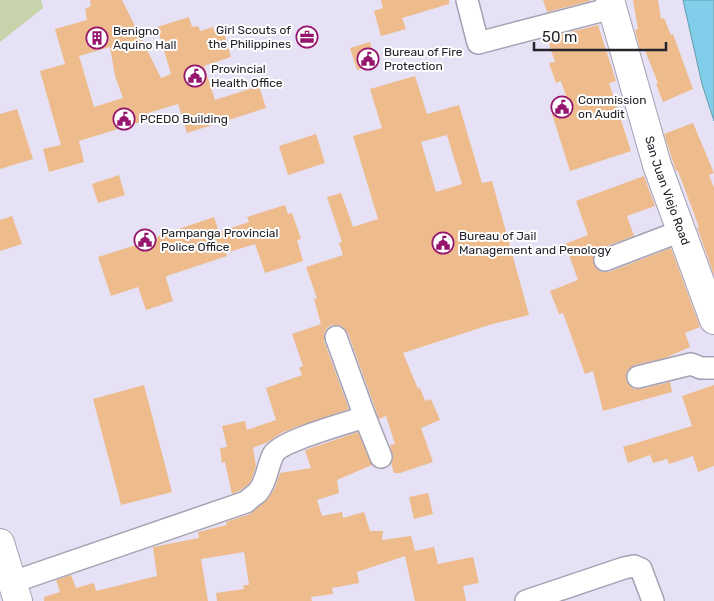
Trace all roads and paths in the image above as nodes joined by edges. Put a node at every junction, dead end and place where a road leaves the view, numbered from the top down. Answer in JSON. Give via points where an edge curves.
{"nodes":[{"id":1,"x":467,"y":0,"type":"edge"},
{"id":2,"x":611,"y":4,"type":"edge"},
{"id":3,"x":680,"y":231,"type":"junction"},
{"id":4,"x":605,"y":260,"type":"dead end"},
{"id":5,"x":714,"y":320,"type":"edge"},
{"id":6,"x":336,"y":337,"type":"dead end"},
{"id":7,"x":714,"y":368,"type":"edge"},
{"id":8,"x":638,"y":377,"type":"dead end"},
{"id":9,"x":365,"y":417,"type":"junction"},
{"id":10,"x":381,"y":457,"type":"dead end"},
{"id":11,"x":1,"y":547,"type":"edge"},
{"id":12,"x":16,"y":592,"type":"edge"},
{"id":13,"x":526,"y":601,"type":"edge"},
{"id":14,"x":653,"y":601,"type":"edge"}],
"edges":[{"from":1,"to":2,"type":"street","via":[[478,43]]},
{"from":2,"to":3,"type":"street","name":"San Juan Viejo Road","via":[[657,164]]},
{"from":3,"to":4,"type":"street"},
{"from":3,"to":5,"type":"street","name":"San Juan Viejo Road"},
{"from":6,"to":9,"type":"street"},
{"from":7,"to":8,"type":"street","via":[[692,364]]},
{"from":9,"to":10,"type":"street"},
{"from":9,"to":12,"type":"street","via":[[282,446],[273,454],[258,492],[246,502]]},
{"from":11,"to":12,"type":"street"},
{"from":13,"to":14,"type":"street","via":[[634,566],[642,569]]}]}
